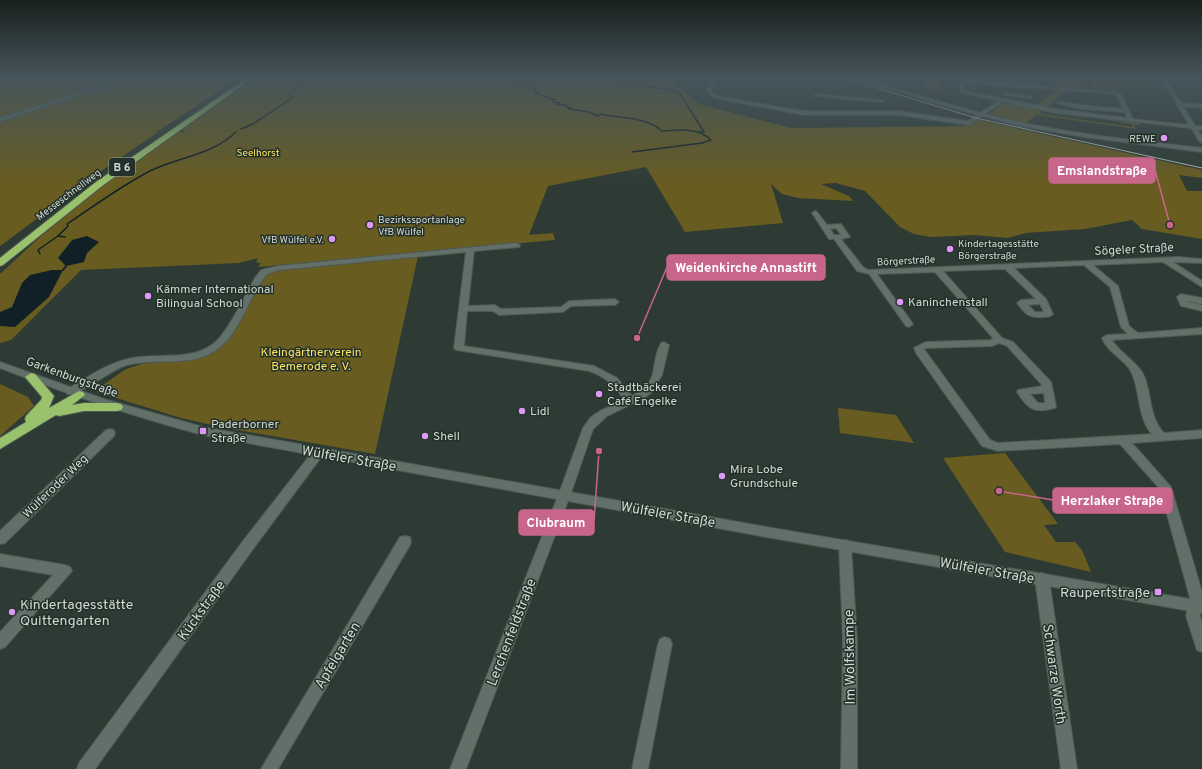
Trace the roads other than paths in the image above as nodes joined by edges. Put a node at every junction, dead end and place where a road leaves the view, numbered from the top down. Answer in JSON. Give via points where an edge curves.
{"nodes":[{"id":1,"x":19,"y":114,"type":"edge"},
{"id":2,"x":192,"y":114,"type":"edge"},
{"id":3,"x":199,"y":114,"type":"edge"},
{"id":4,"x":904,"y":114,"type":"edge"},
{"id":5,"x":977,"y":114,"type":"edge"},
{"id":6,"x":1080,"y":114,"type":"edge"},
{"id":7,"x":1128,"y":114,"type":"edge"},
{"id":8,"x":1184,"y":114,"type":"edge"},
{"id":9,"x":981,"y":115,"type":"junction"},
{"id":10,"x":0,"y":120,"type":"edge"},
{"id":11,"x":1131,"y":120,"type":"junction"},
{"id":12,"x":1193,"y":127,"type":"junction"},
{"id":13,"x":1202,"y":128,"type":"edge"},
{"id":14,"x":1202,"y":141,"type":"edge"},
{"id":15,"x":1202,"y":150,"type":"edge"},
{"id":16,"x":815,"y":213,"type":"dead end"},
{"id":17,"x":825,"y":227,"type":"junction"},
{"id":18,"x":836,"y":237,"type":"junction"},
{"id":19,"x":516,"y":245,"type":"dead end"},
{"id":20,"x":470,"y":250,"type":"junction"},
{"id":21,"x":0,"y":254,"type":"edge"},
{"id":22,"x":1165,"y":260,"type":"junction"},
{"id":23,"x":1202,"y":261,"type":"edge"},
{"id":24,"x":0,"y":263,"type":"edge"},
{"id":25,"x":1086,"y":263,"type":"junction"},
{"id":26,"x":1008,"y":266,"type":"junction"},
{"id":27,"x":938,"y":270,"type":"junction"},
{"id":28,"x":872,"y":273,"type":"junction"},
{"id":29,"x":1202,"y":285,"type":"edge"},
{"id":30,"x":1043,"y":301,"type":"dead end"},
{"id":31,"x":1202,"y":301,"type":"edge"},
{"id":32,"x":615,"y":302,"type":"dead end"},
{"id":33,"x":1202,"y":308,"type":"edge"},
{"id":34,"x":463,"y":309,"type":"junction"},
{"id":35,"x":909,"y":324,"type":"dead end"},
{"id":36,"x":1202,"y":331,"type":"edge"},
{"id":37,"x":1192,"y":332,"type":"junction"},
{"id":38,"x":1135,"y":335,"type":"junction"},
{"id":39,"x":998,"y":340,"type":"junction"},
{"id":40,"x":1202,"y":340,"type":"edge"},
{"id":41,"x":664,"y":345,"type":"dead end"},
{"id":42,"x":0,"y":365,"type":"edge"},
{"id":43,"x":31,"y":377,"type":"junction"},
{"id":44,"x":1048,"y":390,"type":"dead end"},
{"id":45,"x":75,"y":394,"type":"junction"},
{"id":46,"x":629,"y":400,"type":"junction"},
{"id":47,"x":117,"y":407,"type":"junction"},
{"id":48,"x":136,"y":414,"type":"joint"},
{"id":49,"x":29,"y":424,"type":"junction"},
{"id":50,"x":110,"y":433,"type":"dead end"},
{"id":51,"x":1202,"y":434,"type":"edge"},
{"id":52,"x":1161,"y":437,"type":"junction"},
{"id":53,"x":0,"y":440,"type":"edge"},
{"id":54,"x":1123,"y":440,"type":"junction"},
{"id":55,"x":0,"y":444,"type":"edge"},
{"id":56,"x":318,"y":453,"type":"junction"},
{"id":57,"x":564,"y":496,"type":"junction"},
{"id":58,"x":0,"y":539,"type":"edge"},
{"id":59,"x":405,"y":541,"type":"dead end"},
{"id":60,"x":845,"y":545,"type":"junction"},
{"id":61,"x":0,"y":560,"type":"edge"},
{"id":62,"x":1042,"y":579,"type":"junction"},
{"id":63,"x":1198,"y":607,"type":"edge"},
{"id":64,"x":0,"y":642,"type":"edge"},
{"id":65,"x":665,"y":644,"type":"dead end"},
{"id":66,"x":1202,"y":645,"type":"edge"},
{"id":67,"x":85,"y":769,"type":"edge"},
{"id":68,"x":269,"y":769,"type":"edge"},
{"id":69,"x":458,"y":769,"type":"edge"},
{"id":70,"x":640,"y":769,"type":"edge"},
{"id":71,"x":849,"y":769,"type":"edge"},
{"id":72,"x":1068,"y":769,"type":"edge"}],
"edges":[{"from":1,"to":10,"type":"street"},
{"from":2,"to":21,"type":"highway","name":"Messeschnellweg","number":"B 6","via":[[91,183]]},
{"from":3,"to":24,"type":"highway","name":"Messeschnellweg","number":"B 6","via":[[99,184]]},
{"from":4,"to":9,"type":"street","via":[[970,122]]},
{"from":5,"to":9,"type":"street"},
{"from":6,"to":11,"type":"street"},
{"from":7,"to":11,"type":"street"},
{"from":8,"to":12,"type":"street"},
{"from":9,"to":15,"type":"street","via":[[1056,131]]},
{"from":11,"to":12,"type":"street"},
{"from":12,"to":13,"type":"street"},
{"from":12,"to":14,"type":"street"},
{"from":16,"to":17,"type":"street","name":"Börgerstraße"},
{"from":17,"to":18,"type":"street","name":"Börgerstraße","via":[[832,237]]},
{"from":17,"to":18,"type":"street","via":[[838,226],[846,237]]},
{"from":18,"to":28,"type":"street","name":"Börgerstraße","via":[[860,269]]},
{"from":19,"to":20,"type":"street"},
{"from":20,"to":34,"type":"street"},
{"from":20,"to":45,"type":"street","via":[[278,268],[264,272],[221,343],[197,356],[152,359],[122,368]]},
{"from":22,"to":23,"type":"street","name":"Sögeler Straße"},
{"from":22,"to":25,"type":"street","name":"Sögeler Straße"},
{"from":22,"to":29,"type":"street"},
{"from":25,"to":26,"type":"street","name":"Börgerstraße"},
{"from":25,"to":38,"type":"street","name":"Sögeler Straße","via":[[1114,286],[1125,327]]},
{"from":26,"to":27,"type":"street","name":"Börgerstraße"},
{"from":26,"to":30,"type":"street"},
{"from":27,"to":28,"type":"street","name":"Börgerstraße"},
{"from":27,"to":39,"type":"street"},
{"from":28,"to":35,"type":"street","name":"Börgerstraße"},
{"from":31,"to":33,"type":"street","via":[[1181,297],[1184,304]]},
{"from":32,"to":34,"type":"street","via":[[569,304],[564,309],[499,312],[495,308]]},
{"from":34,"to":46,"type":"street","via":[[459,348],[591,368],[609,377],[625,391]]},
{"from":36,"to":37,"type":"street"},
{"from":37,"to":38,"type":"street"},
{"from":37,"to":40,"type":"street"},
{"from":38,"to":52,"type":"street","via":[[1108,337],[1106,340],[1138,374],[1152,426]]},
{"from":39,"to":44,"type":"street","via":[[1010,344],[1047,384]]},
{"from":39,"to":54,"type":"street","via":[[926,345],[919,348],[986,443],[998,447]]},
{"from":41,"to":46,"type":"street","name":"Lerchenfeldstraße","via":[[653,384],[649,390]]},
{"from":42,"to":43,"type":"street","name":"Garkenburgstraße"},
{"from":43,"to":45,"type":"street","name":"Garkenburgstraße"},
{"from":43,"to":49,"type":"highway","via":[[45,392],[47,399]]},
{"from":45,"to":47,"type":"street","name":"Garkenburgstraße"},
{"from":45,"to":49,"type":"highway"},
{"from":46,"to":57,"type":"street","name":"Lerchenfeldstraße","via":[[608,409],[593,420]]},
{"from":47,"to":48,"type":"street","name":"Garkenburgstraße"},
{"from":47,"to":49,"type":"highway","via":[[70,409]]},
{"from":48,"to":56,"type":"street","name":"Wülfeler Straße","via":[[203,431]]},
{"from":49,"to":53,"type":"highway"},
{"from":49,"to":55,"type":"highway"},
{"from":50,"to":58,"type":"street","name":"Wülferoder Weg"},
{"from":51,"to":52,"type":"street"},
{"from":52,"to":54,"type":"street"},
{"from":54,"to":63,"type":"street","via":[[1165,487]]},
{"from":56,"to":57,"type":"street","name":"Wülfeler Straße"},
{"from":56,"to":67,"type":"street","name":"Kückstraße"},
{"from":57,"to":60,"type":"street","name":"Wülfeler Straße"},
{"from":57,"to":69,"type":"street","name":"Lerchenfeldstraße"},
{"from":59,"to":68,"type":"street","name":"Apfelgarten"},
{"from":60,"to":62,"type":"street","name":"Wülfeler Straße"},
{"from":60,"to":71,"type":"street","name":"Im Wolfskampe","via":[[850,640]]},
{"from":61,"to":64,"type":"street","via":[[65,571]]},
{"from":62,"to":63,"type":"street","name":"Wülfeler Straße"},
{"from":62,"to":72,"type":"street","name":"Schwarze Worth"},
{"from":63,"to":66,"type":"street","via":[[1193,616]]},
{"from":65,"to":70,"type":"street"}]}
